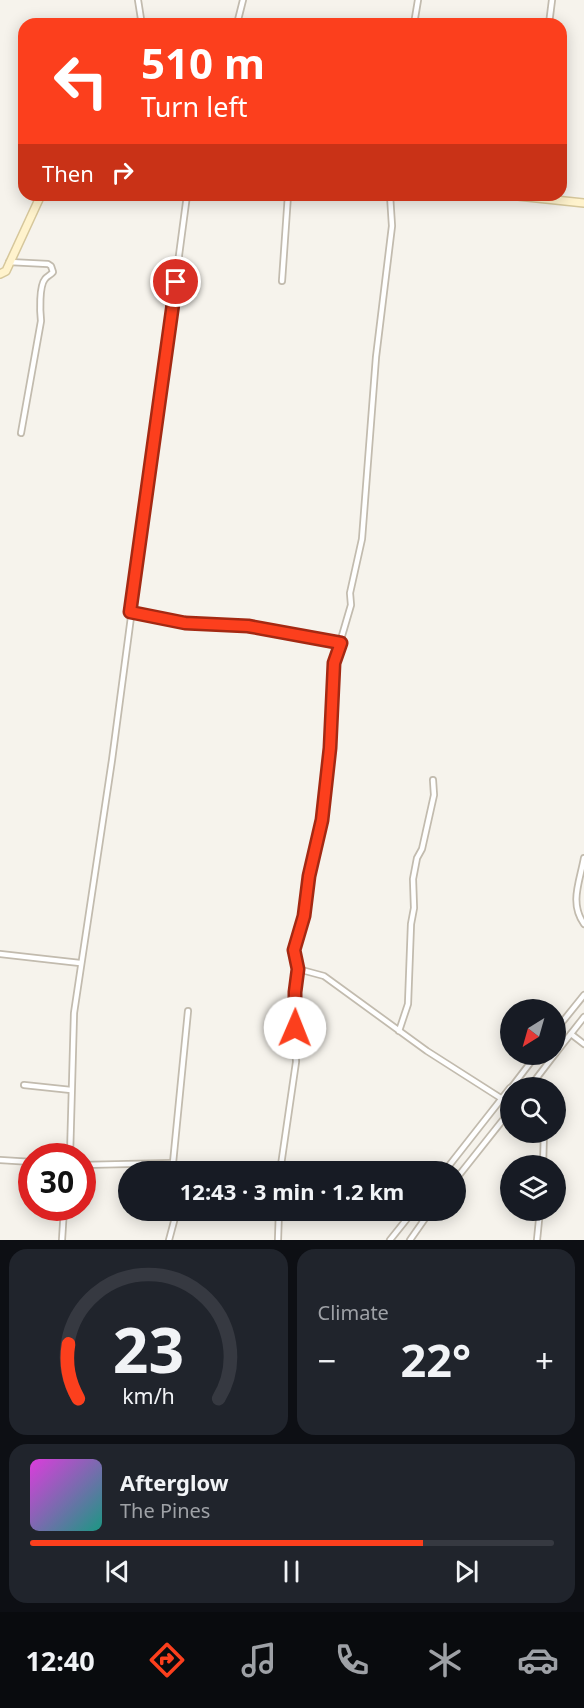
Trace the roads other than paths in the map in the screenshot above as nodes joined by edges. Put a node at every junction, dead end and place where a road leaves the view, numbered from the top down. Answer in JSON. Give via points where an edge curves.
{"nodes":[{"id":1,"x":138,"y":0,"type":"edge"},
{"id":2,"x":243,"y":0,"type":"edge"},
{"id":3,"x":418,"y":0,"type":"edge"},
{"id":4,"x":552,"y":0,"type":"edge"},
{"id":5,"x":141,"y":18,"type":"edge"},
{"id":6,"x":238,"y":18,"type":"edge"},
{"id":7,"x":415,"y":18,"type":"edge"},
{"id":8,"x":550,"y":18,"type":"edge"},
{"id":9,"x":38,"y":201,"type":"edge"},
{"id":10,"x":186,"y":201,"type":"edge"},
{"id":11,"x":288,"y":201,"type":"edge"},
{"id":12,"x":390,"y":201,"type":"edge"},
{"id":13,"x":566,"y":201,"type":"edge"},
{"id":14,"x":584,"y":203,"type":"edge"},
{"id":15,"x":9,"y":262,"type":"junction"},
{"id":16,"x":0,"y":274,"type":"edge"},
{"id":17,"x":282,"y":281,"type":"dead end"},
{"id":18,"x":21,"y":433,"type":"dead end"},
{"id":19,"x":130,"y":612,"type":"junction"},
{"id":20,"x":341,"y":643,"type":"junction"},
{"id":21,"x":433,"y":780,"type":"dead end"},
{"id":22,"x":584,"y":858,"type":"edge"},
{"id":23,"x":584,"y":924,"type":"edge"},
{"id":24,"x":0,"y":954,"type":"edge"},
{"id":25,"x":80,"y":963,"type":"junction"},
{"id":26,"x":298,"y":969,"type":"junction"},
{"id":27,"x":584,"y":995,"type":"edge"},
{"id":28,"x":188,"y":1011,"type":"dead end"},
{"id":29,"x":566,"y":1017,"type":"edge"},
{"id":30,"x":584,"y":1017,"type":"edge"},
{"id":31,"x":399,"y":1031,"type":"junction"},
{"id":32,"x":570,"y":1034,"type":"junction"},
{"id":33,"x":566,"y":1039,"type":"edge"},
{"id":34,"x":584,"y":1044,"type":"edge"},
{"id":35,"x":528,"y":1065,"type":"edge"},
{"id":36,"x":547,"y":1065,"type":"edge"},
{"id":37,"x":519,"y":1077,"type":"edge"},
{"id":38,"x":537,"y":1077,"type":"edge"},
{"id":39,"x":24,"y":1085,"type":"dead end"},
{"id":40,"x":71,"y":1090,"type":"junction"},
{"id":41,"x":500,"y":1097,"type":"edge"},
{"id":42,"x":500,"y":1101,"type":"edge"},
{"id":43,"x":500,"y":1124,"type":"edge"},
{"id":44,"x":70,"y":1143,"type":"edge"},
{"id":45,"x":0,"y":1161,"type":"edge"},
{"id":46,"x":173,"y":1161,"type":"edge"},
{"id":47,"x":281,"y":1161,"type":"edge"},
{"id":48,"x":453,"y":1161,"type":"edge"},
{"id":49,"x":18,"y":1162,"type":"edge"},
{"id":50,"x":118,"y":1165,"type":"edge"},
{"id":51,"x":96,"y":1166,"type":"edge"},
{"id":52,"x":466,"y":1166,"type":"edge"},
{"id":53,"x":63,"y":1221,"type":"edge"},
{"id":54,"x":174,"y":1221,"type":"edge"},
{"id":55,"x":279,"y":1221,"type":"edge"},
{"id":56,"x":405,"y":1221,"type":"edge"},
{"id":57,"x":423,"y":1221,"type":"edge"},
{"id":58,"x":539,"y":1221,"type":"edge"},
{"id":59,"x":62,"y":1240,"type":"edge"},
{"id":60,"x":169,"y":1240,"type":"edge"},
{"id":61,"x":278,"y":1240,"type":"edge"},
{"id":62,"x":390,"y":1240,"type":"edge"},
{"id":63,"x":410,"y":1240,"type":"edge"},
{"id":64,"x":537,"y":1240,"type":"edge"}],
"edges":[{"from":1,"to":5,"type":"street"},
{"from":2,"to":6,"type":"street"},
{"from":3,"to":7,"type":"street"},
{"from":4,"to":8,"type":"street"},
{"from":9,"to":15,"type":"street"},
{"from":10,"to":19,"type":"street"},
{"from":11,"to":17,"type":"street"},
{"from":12,"to":20,"type":"street","via":[[392,226],[375,369],[363,531]]},
{"from":13,"to":14,"type":"street"},
{"from":15,"to":16,"type":"street"},
{"from":15,"to":18,"type":"street","via":[[48,264],[53,273],[42,288],[41,321]]},
{"from":19,"to":20,"type":"street","via":[[185,623],[248,626]]},
{"from":19,"to":25,"type":"street","via":[[112,760]]},
{"from":20,"to":26,"type":"street","via":[[334,663],[322,820],[294,950]]},
{"from":21,"to":31,"type":"street","via":[[434,795],[413,879],[408,1004]]},
{"from":22,"to":23,"type":"street","via":[[574,903]]},
{"from":24,"to":25,"type":"street"},
{"from":25,"to":40,"type":"street"},
{"from":26,"to":31,"type":"street","via":[[324,976]]},
{"from":26,"to":47,"type":"street","via":[[296,1062]]},
{"from":27,"to":29,"type":"street"},
{"from":28,"to":46,"type":"street"},
{"from":30,"to":32,"type":"street"},
{"from":31,"to":41,"type":"street"},
{"from":32,"to":33,"type":"street"},
{"from":32,"to":34,"type":"street"},
{"from":35,"to":37,"type":"street"},
{"from":36,"to":38,"type":"street"},
{"from":39,"to":40,"type":"street"},
{"from":40,"to":44,"type":"street"},
{"from":42,"to":48,"type":"street"},
{"from":43,"to":52,"type":"street"},
{"from":45,"to":49,"type":"street"},
{"from":50,"to":51,"type":"street"},
{"from":53,"to":59,"type":"street"},
{"from":54,"to":60,"type":"street"},
{"from":55,"to":61,"type":"street"},
{"from":56,"to":62,"type":"street"},
{"from":57,"to":63,"type":"street"},
{"from":58,"to":64,"type":"street"}]}
